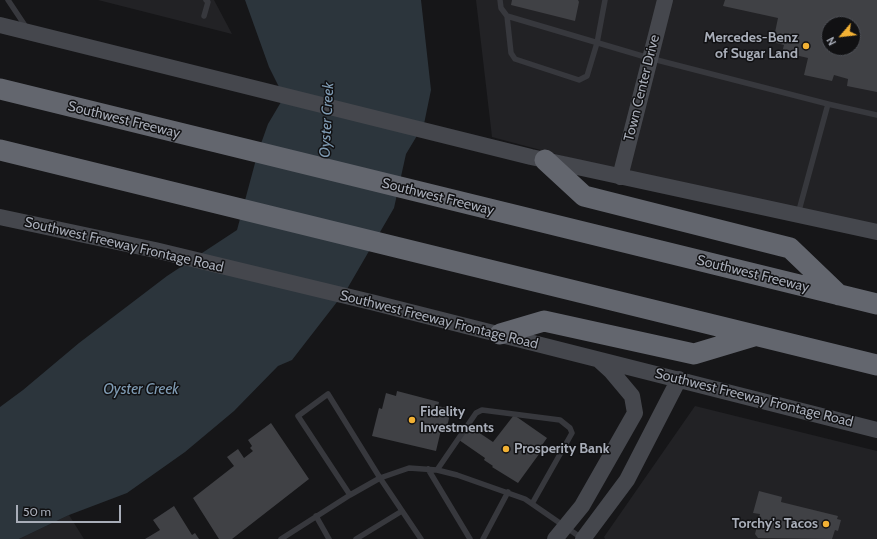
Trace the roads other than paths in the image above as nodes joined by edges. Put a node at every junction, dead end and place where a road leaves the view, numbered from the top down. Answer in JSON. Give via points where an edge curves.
{"nodes":[{"id":1,"x":8,"y":0,"type":"edge"},
{"id":2,"x":206,"y":0,"type":"edge"},
{"id":3,"x":500,"y":0,"type":"edge"},
{"id":4,"x":605,"y":0,"type":"edge"},
{"id":5,"x":665,"y":0,"type":"edge"},
{"id":6,"x":204,"y":16,"type":"dead end"},
{"id":7,"x":507,"y":16,"type":"junction"},
{"id":8,"x":0,"y":25,"type":"edge"},
{"id":9,"x":30,"y":32,"type":"junction"},
{"id":10,"x":597,"y":43,"type":"junction"},
{"id":11,"x":649,"y":58,"type":"junction"},
{"id":12,"x":0,"y":89,"type":"edge"},
{"id":13,"x":828,"y":104,"type":"junction"},
{"id":14,"x":877,"y":115,"type":"edge"},
{"id":15,"x":0,"y":150,"type":"edge"},
{"id":16,"x":545,"y":160,"type":"junction"},
{"id":17,"x":620,"y":177,"type":"junction"},
{"id":18,"x":797,"y":216,"type":"junction"},
{"id":19,"x":0,"y":217,"type":"edge"},
{"id":20,"x":877,"y":232,"type":"edge"},
{"id":21,"x":840,"y":295,"type":"junction"},
{"id":22,"x":877,"y":304,"type":"edge"},
{"id":23,"x":500,"y":334,"type":"junction"},
{"id":24,"x":755,"y":336,"type":"junction"},
{"id":25,"x":598,"y":359,"type":"junction"},
{"id":26,"x":877,"y":365,"type":"edge"},
{"id":27,"x":679,"y":379,"type":"junction"},
{"id":28,"x":877,"y":430,"type":"edge"},
{"id":29,"x":428,"y":469,"type":"junction"},
{"id":30,"x":437,"y":470,"type":"junction"},
{"id":31,"x":380,"y":478,"type":"junction"},
{"id":32,"x":508,"y":492,"type":"junction"},
{"id":33,"x":350,"y":495,"type":"junction"},
{"id":34,"x":533,"y":502,"type":"junction"},
{"id":35,"x":402,"y":511,"type":"junction"},
{"id":36,"x":316,"y":516,"type":"junction"},
{"id":37,"x":560,"y":533,"type":"edge"},
{"id":38,"x":281,"y":539,"type":"edge"},
{"id":39,"x":329,"y":539,"type":"edge"},
{"id":40,"x":356,"y":539,"type":"edge"},
{"id":41,"x":421,"y":539,"type":"edge"},
{"id":42,"x":470,"y":539,"type":"edge"},
{"id":43,"x":483,"y":539,"type":"edge"},
{"id":44,"x":583,"y":539,"type":"edge"}],
"edges":[{"from":1,"to":9,"type":"lane"},
{"from":2,"to":6,"type":"lane","via":[[208,2]]},
{"from":3,"to":7,"type":"lane","via":[[501,8]]},
{"from":4,"to":10,"type":"lane"},
{"from":5,"to":11,"type":"main road","name":"Town Center Drive"},
{"from":7,"to":10,"type":"lane"},
{"from":7,"to":10,"type":"lane","via":[[511,53],[515,59],[579,80],[587,76]]},
{"from":8,"to":9,"type":"main road"},
{"from":9,"to":16,"type":"main road"},
{"from":10,"to":11,"type":"lane"},
{"from":11,"to":13,"type":"lane"},
{"from":11,"to":17,"type":"main road","name":"Town Center Drive"},
{"from":12,"to":21,"type":"highway","name":"Southwest Freeway"},
{"from":13,"to":14,"type":"lane"},
{"from":13,"to":18,"type":"lane"},
{"from":15,"to":24,"type":"highway"},
{"from":16,"to":17,"type":"main road"},
{"from":16,"to":21,"type":"highway","via":[[584,196],[790,248]]},
{"from":17,"to":18,"type":"main road"},
{"from":18,"to":20,"type":"main road"},
{"from":19,"to":23,"type":"main road","name":"Southwest Freeway Frontage Road","via":[[155,250]]},
{"from":21,"to":22,"type":"highway","name":"Southwest Freeway"},
{"from":23,"to":24,"type":"highway","via":[[544,321],[694,354]]},
{"from":23,"to":25,"type":"main road","name":"Southwest Freeway Frontage Road"},
{"from":24,"to":26,"type":"highway"},
{"from":25,"to":27,"type":"main road","name":"Southwest Freeway Frontage Road"},
{"from":25,"to":37,"type":"main road","via":[[632,396],[635,413],[582,506]]},
{"from":27,"to":28,"type":"main road","name":"Southwest Freeway Frontage Road"},
{"from":27,"to":44,"type":"main road","via":[[627,480]]},
{"from":29,"to":30,"type":"lane"},
{"from":29,"to":31,"type":"lane","via":[[409,468]]},
{"from":29,"to":42,"type":"lane"},
{"from":30,"to":32,"type":"lane"},
{"from":30,"to":34,"type":"lane","via":[[476,413],[482,410],[560,420],[572,433]]},
{"from":31,"to":33,"type":"lane"},
{"from":31,"to":33,"type":"lane","via":[[328,394],[298,416]]},
{"from":31,"to":35,"type":"lane"},
{"from":32,"to":34,"type":"lane"},
{"from":32,"to":43,"type":"lane"},
{"from":33,"to":36,"type":"lane"},
{"from":34,"to":37,"type":"lane"},
{"from":35,"to":40,"type":"lane"},
{"from":35,"to":41,"type":"lane"},
{"from":36,"to":38,"type":"lane"},
{"from":36,"to":39,"type":"lane"},
{"from":37,"to":44,"type":"lane"}]}
